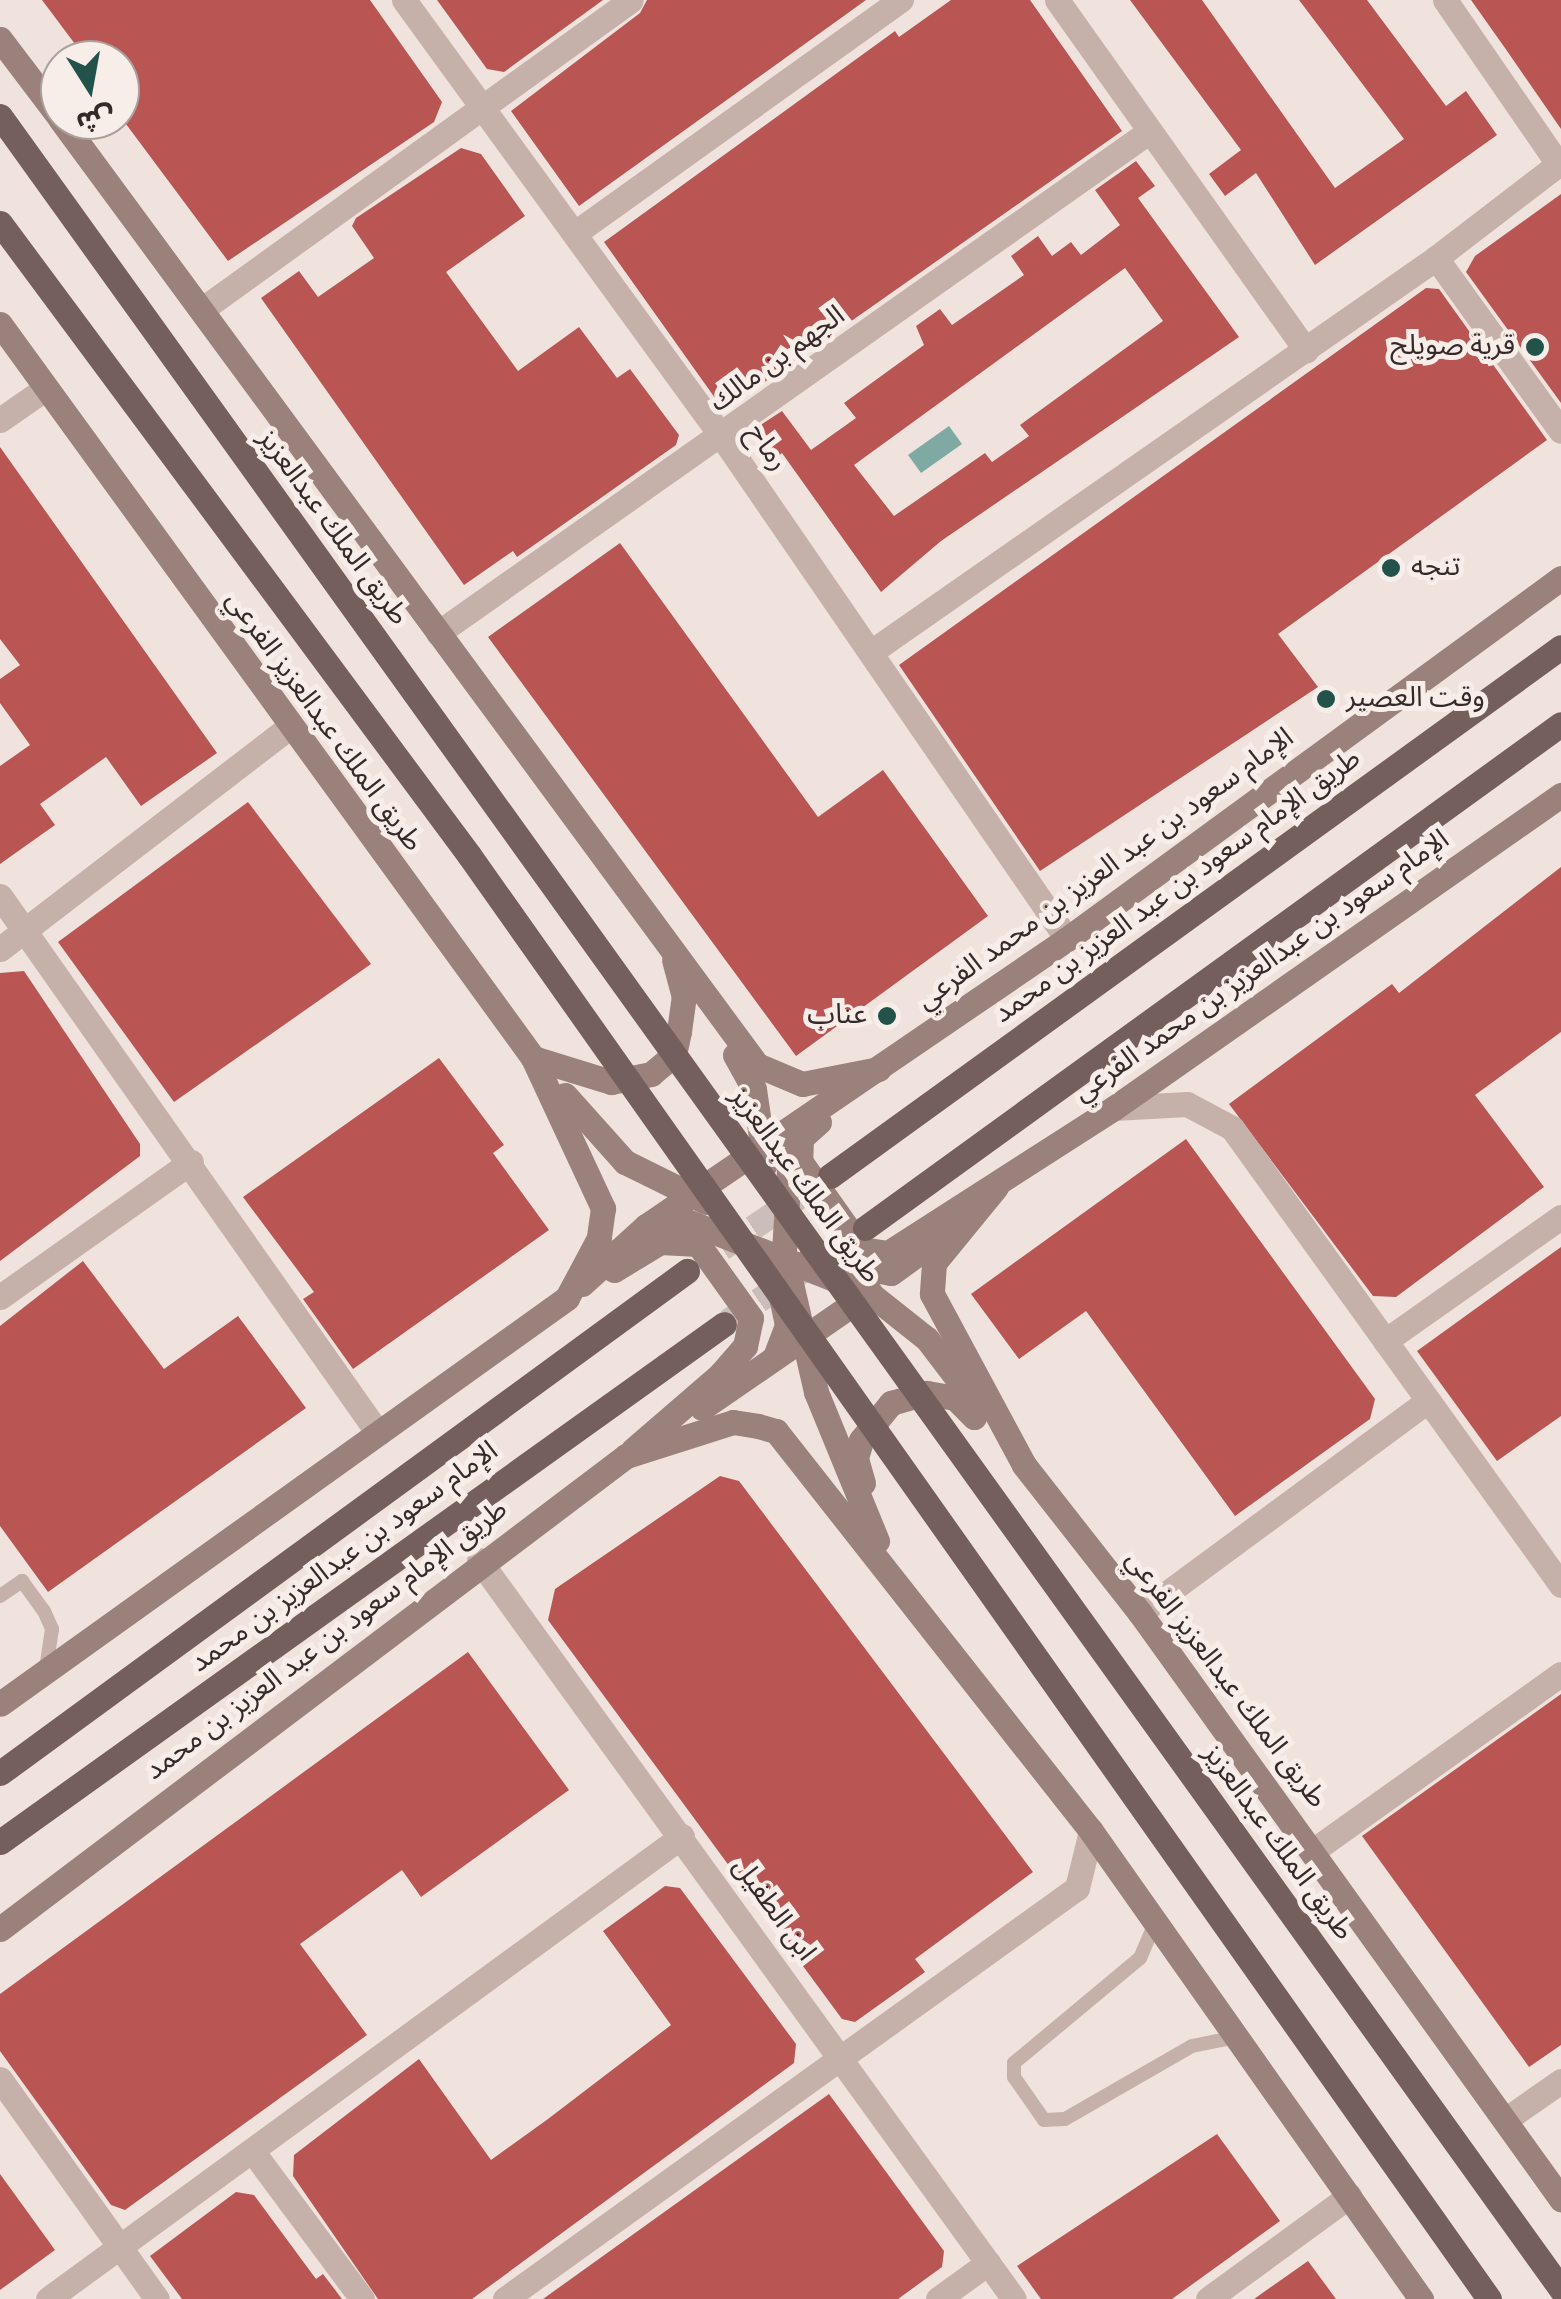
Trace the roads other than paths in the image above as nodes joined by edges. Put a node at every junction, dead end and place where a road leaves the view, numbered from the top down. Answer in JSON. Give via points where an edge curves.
{"nodes":[{"id":1,"x":404,"y":0,"type":"edge"},
{"id":2,"x":631,"y":0,"type":"edge"},
{"id":3,"x":901,"y":0,"type":"edge"},
{"id":4,"x":1057,"y":0,"type":"edge"},
{"id":5,"x":1445,"y":0,"type":"edge"},
{"id":6,"x":0,"y":39,"type":"edge"},
{"id":7,"x":40,"y":91,"type":"edge"},
{"id":8,"x":480,"y":108,"type":"junction"},
{"id":9,"x":0,"y":116,"type":"edge"},
{"id":10,"x":1150,"y":130,"type":"junction"},
{"id":11,"x":77,"y":140,"type":"edge"},
{"id":12,"x":1560,"y":163,"type":"edge"},
{"id":13,"x":0,"y":223,"type":"edge"},
{"id":14,"x":575,"y":234,"type":"junction"},
{"id":15,"x":1436,"y":258,"type":"junction"},
{"id":16,"x":204,"y":308,"type":"junction"},
{"id":17,"x":0,"y":324,"type":"edge"},
{"id":18,"x":1306,"y":350,"type":"junction"},
{"id":19,"x":46,"y":388,"type":"junction"},
{"id":20,"x":0,"y":420,"type":"edge"},
{"id":21,"x":1561,"y":431,"type":"edge"},
{"id":22,"x":722,"y":437,"type":"junction"},
{"id":23,"x":1561,"y":578,"type":"edge"},
{"id":24,"x":438,"y":633,"type":"junction"},
{"id":25,"x":1561,"y":647,"type":"edge"},
{"id":26,"x":872,"y":652,"type":"junction"},
{"id":27,"x":1561,"y":724,"type":"edge"},
{"id":28,"x":288,"y":728,"type":"junction"},
{"id":29,"x":1561,"y":795,"type":"edge"},
{"id":30,"x":0,"y":896,"type":"edge"},
{"id":31,"x":26,"y":930,"type":"junction"},
{"id":32,"x":1067,"y":939,"type":"junction"},
{"id":33,"x":670,"y":942,"type":"junction"},
{"id":34,"x":0,"y":949,"type":"edge"},
{"id":35,"x":533,"y":1058,"type":"junction"},
{"id":36,"x":878,"y":1069,"type":"junction"},
{"id":37,"x":1114,"y":1108,"type":"junction"},
{"id":38,"x":792,"y":1132,"type":"junction"},
{"id":39,"x":764,"y":1148,"type":"junction"},
{"id":40,"x":191,"y":1162,"type":"junction"},
{"id":41,"x":830,"y":1176,"type":"tunnel mouth"},
{"id":42,"x":996,"y":1186,"type":"junction"},
{"id":43,"x":695,"y":1194,"type":"junction"},
{"id":44,"x":1561,"y":1218,"type":"edge"},
{"id":45,"x":646,"y":1226,"type":"junction"},
{"id":46,"x":864,"y":1228,"type":"tunnel mouth"},
{"id":47,"x":779,"y":1256,"type":"junction"},
{"id":48,"x":910,"y":1266,"type":"junction"},
{"id":49,"x":686,"y":1271,"type":"dead end"},
{"id":50,"x":869,"y":1293,"type":"junction"},
{"id":51,"x":0,"y":1297,"type":"edge"},
{"id":52,"x":567,"y":1298,"type":"junction"},
{"id":53,"x":724,"y":1324,"type":"tunnel mouth"},
{"id":54,"x":807,"y":1334,"type":"junction"},
{"id":55,"x":1385,"y":1340,"type":"junction"},
{"id":56,"x":776,"y":1354,"type":"junction"},
{"id":57,"x":1428,"y":1401,"type":"junction"},
{"id":58,"x":378,"y":1433,"type":"junction"},
{"id":59,"x":626,"y":1456,"type":"junction"},
{"id":60,"x":1024,"y":1466,"type":"junction"},
{"id":61,"x":479,"y":1560,"type":"junction"},
{"id":62,"x":891,"y":1573,"type":"junction"},
{"id":63,"x":1561,"y":1585,"type":"edge"},
{"id":64,"x":0,"y":1596,"type":"edge"},
{"id":65,"x":1140,"y":1613,"type":"junction"},
{"id":66,"x":46,"y":1672,"type":"junction"},
{"id":67,"x":1561,"y":1674,"type":"edge"},
{"id":68,"x":0,"y":1704,"type":"edge"},
{"id":69,"x":0,"y":1773,"type":"edge"},
{"id":70,"x":1091,"y":1831,"type":"junction"},
{"id":71,"x":682,"y":1836,"type":"junction"},
{"id":72,"x":0,"y":1842,"type":"edge"},
{"id":73,"x":1314,"y":1850,"type":"junction"},
{"id":74,"x":1126,"y":1878,"type":"junction"},
{"id":75,"x":1076,"y":1888,"type":"junction"},
{"id":76,"x":1156,"y":1918,"type":"junction"},
{"id":77,"x":0,"y":1928,"type":"edge"},
{"id":78,"x":1242,"y":2037,"type":"junction"},
{"id":79,"x":843,"y":2057,"type":"junction"},
{"id":80,"x":0,"y":2080,"type":"edge"},
{"id":81,"x":1561,"y":2082,"type":"edge"},
{"id":82,"x":1505,"y":2120,"type":"junction"},
{"id":83,"x":253,"y":2152,"type":"junction"},
{"id":84,"x":1349,"y":2196,"type":"junction"},
{"id":85,"x":1561,"y":2199,"type":"edge"},
{"id":86,"x":119,"y":2247,"type":"junction"},
{"id":87,"x":988,"y":2263,"type":"junction"},
{"id":88,"x":1561,"y":2289,"type":"edge"},
{"id":89,"x":48,"y":2299,"type":"edge"},
{"id":90,"x":157,"y":2299,"type":"edge"},
{"id":91,"x":362,"y":2299,"type":"edge"},
{"id":92,"x":505,"y":2299,"type":"edge"},
{"id":93,"x":938,"y":2299,"type":"edge"},
{"id":94,"x":1014,"y":2299,"type":"edge"},
{"id":95,"x":1208,"y":2299,"type":"edge"},
{"id":96,"x":1421,"y":2299,"type":"edge"},
{"id":97,"x":1489,"y":2299,"type":"edge"}],
"edges":[{"from":1,"to":8,"type":"street","name":"رماح"},
{"from":2,"to":8,"type":"street"},
{"from":3,"to":14,"type":"street"},
{"from":4,"to":10,"type":"street"},
{"from":5,"to":12,"type":"street"},
{"from":6,"to":7,"type":"street"},
{"from":8,"to":14,"type":"street","name":"رماح"},
{"from":8,"to":16,"type":"street"},
{"from":9,"to":88,"type":"main road","name":"طريق الملك عبدالعزيز","bridge":true},
{"from":10,"to":18,"type":"street"},
{"from":10,"to":22,"type":"street","name":"الجهم بن مالك"},
{"from":11,"to":16,"type":"street"},
{"from":12,"to":15,"type":"street"},
{"from":13,"to":97,"type":"main road","bridge":true,"via":[[469,855]]},
{"from":14,"to":22,"type":"street","name":"رماح"},
{"from":15,"to":18,"type":"street"},
{"from":15,"to":21,"type":"street"},
{"from":16,"to":24,"type":"street"},
{"from":17,"to":19,"type":"street","name":"طريق الملك عبدالعزيز الفرعي"},
{"from":18,"to":26,"type":"street"},
{"from":19,"to":20,"type":"street"},
{"from":19,"to":28,"type":"street","name":"طريق الملك عبدالعزيز الفرعي"},
{"from":22,"to":24,"type":"street","name":"الجهم بن مالك"},
{"from":22,"to":26,"type":"street","name":"رماح"},
{"from":23,"to":32,"type":"street","name":"الإمام سعود بن عبد العزيز بن محمد الفرعي"},
{"from":24,"to":33,"type":"street"},
{"from":25,"to":41,"type":"main road","name":"طريق الإمام سعود بن عبد العزيز بن محمد"},
{"from":26,"to":32,"type":"street","name":"رماح"},
{"from":27,"to":46,"type":"main road"},
{"from":28,"to":31,"type":"street"},
{"from":28,"to":35,"type":"street","name":"طريق الملك عبدالعزيز الفرعي"},
{"from":29,"to":37,"type":"street","name":"الإمام سعود بن عبدالعزيز بن محمد الفرعي"},
{"from":30,"to":31,"type":"street"},
{"from":31,"to":34,"type":"street"},
{"from":31,"to":40,"type":"street"},
{"from":32,"to":36,"type":"street","name":"الإمام سعود بن عبد العزيز بن محمد الفرعي"},
{"from":33,"to":35,"type":"street","via":[[684,997],[674,1054],[652,1074],[612,1082]]},
{"from":33,"to":36,"type":"street","via":[[756,1065],[802,1084]]},
{"from":33,"to":39,"type":"street","via":[[754,1089]]},
{"from":35,"to":43,"type":"street","via":[[625,1162]]},
{"from":35,"to":52,"type":"street","name":"طريق الملك عبدالعزيز الفرعي","via":[[588,1162],[603,1208],[599,1238]]},
{"from":36,"to":38,"type":"street"},
{"from":36,"to":42,"type":"street","via":[[802,1138],[800,1161],[862,1249],[888,1254]]},
{"from":37,"to":42,"type":"street","name":"الإمام سعود بن عبدالعزيز بن محمد الفرعي"},
{"from":37,"to":55,"type":"street","via":[[1187,1104],[1232,1128]]},
{"from":38,"to":39,"type":"street"},
{"from":38,"to":47,"type":"street"},
{"from":39,"to":43,"type":"street"},
{"from":39,"to":47,"type":"street"},
{"from":40,"to":51,"type":"street"},
{"from":40,"to":58,"type":"street"},
{"from":42,"to":48,"type":"street"},
{"from":42,"to":60,"type":"street","name":"طريق الملك عبدالعزيز الفرعي","via":[[934,1263],[932,1294]]},
{"from":43,"to":45,"type":"street"},
{"from":43,"to":47,"type":"street"},
{"from":44,"to":55,"type":"street"},
{"from":45,"to":47,"type":"street","via":[[684,1220]]},
{"from":45,"to":52,"type":"street"},
{"from":47,"to":48,"type":"street","via":[[876,1273]]},
{"from":47,"to":50,"type":"street"},
{"from":47,"to":54,"type":"street"},
{"from":47,"to":56,"type":"street","via":[[787,1326]]},
{"from":48,"to":50,"type":"street"},
{"from":49,"to":69,"type":"main road","name":"الإمام سعود بن عبدالعزيز بن محمد"},
{"from":50,"to":54,"type":"street"},
{"from":50,"to":60,"type":"street","via":[[927,1339]]},
{"from":52,"to":58,"type":"street"},
{"from":52,"to":59,"type":"street","via":[[660,1242],[680,1240],[698,1244],[750,1318],[745,1346],[721,1374]]},
{"from":53,"to":72,"type":"main road","name":"الإمام سعود بن عبدالعزيز بن محمد"},
{"from":54,"to":56,"type":"street"},
{"from":54,"to":62,"type":"street","via":[[831,1436]]},
{"from":55,"to":57,"type":"street"},
{"from":56,"to":59,"type":"street"},
{"from":57,"to":63,"type":"street"},
{"from":57,"to":65,"type":"street"},
{"from":58,"to":66,"type":"street"},
{"from":59,"to":61,"type":"street","name":"طريق الإمام سعود بن عبد العزيز بن محمد"},
{"from":59,"to":62,"type":"street","name":"طريق الإمام سعود بن عبد العزيز بن محمد","via":[[733,1422],[776,1432]]},
{"from":60,"to":62,"type":"street","via":[[954,1398],[927,1393],[891,1403],[856,1458]]},
{"from":60,"to":65,"type":"street","name":"طريق الملك عبدالعزيز الفرعي"},
{"from":61,"to":71,"type":"street","name":"ابن الطفيل"},
{"from":61,"to":77,"type":"street","name":"طريق الإمام سعود بن عبد العزيز بن محمد"},
{"from":62,"to":70,"type":"street"},
{"from":64,"to":66,"type":"lane","via":[[22,1580],[44,1611],[52,1629]]},
{"from":65,"to":73,"type":"street","name":"طريق الملك عبدالعزيز الفرعي"},
{"from":66,"to":68,"type":"street"},
{"from":67,"to":73,"type":"street"},
{"from":70,"to":74,"type":"street"},
{"from":70,"to":75,"type":"street"},
{"from":71,"to":79,"type":"street","name":"ابن الطفيل"},
{"from":71,"to":83,"type":"street"},
{"from":73,"to":82,"type":"street","name":"طريق الملك عبدالعزيز الفرعي"},
{"from":74,"to":75,"type":"street"},
{"from":74,"to":76,"type":"street"},
{"from":75,"to":79,"type":"street"},
{"from":76,"to":78,"type":"street"},
{"from":76,"to":78,"type":"lane","via":[[1140,1958],[1014,2063],[1014,2077],[1044,2120],[1066,2119],[1166,2058]]},
{"from":78,"to":84,"type":"street"},
{"from":79,"to":87,"type":"street","name":"ابن الطفيل"},
{"from":79,"to":92,"type":"street"},
{"from":80,"to":86,"type":"street"},
{"from":81,"to":82,"type":"street"},
{"from":82,"to":85,"type":"street","name":"طريق الملك عبدالعزيز الفرعي"},
{"from":83,"to":86,"type":"street"},
{"from":83,"to":91,"type":"street"},
{"from":84,"to":95,"type":"street"},
{"from":84,"to":96,"type":"street"},
{"from":86,"to":89,"type":"street"},
{"from":86,"to":90,"type":"street"},
{"from":87,"to":93,"type":"street"},
{"from":87,"to":94,"type":"street","name":"ابن الطفيل"}]}
